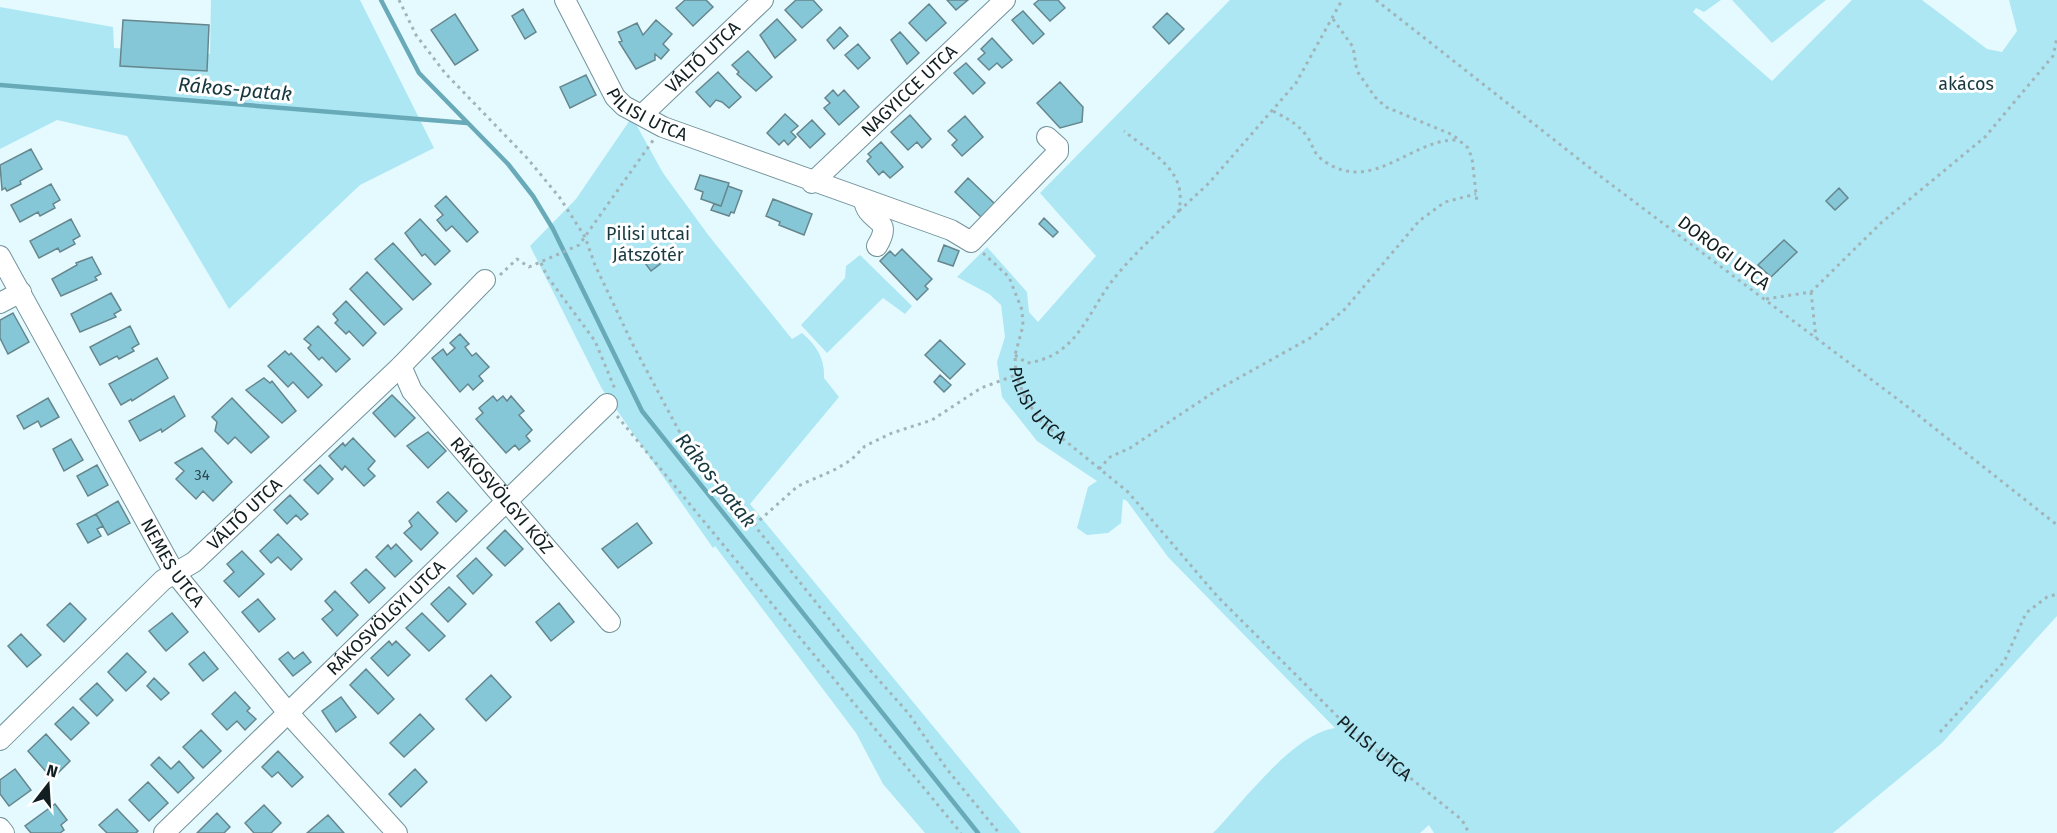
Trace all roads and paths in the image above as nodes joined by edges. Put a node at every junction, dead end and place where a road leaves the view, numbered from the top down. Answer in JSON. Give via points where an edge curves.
{"nodes":[{"id":1,"x":399,"y":0,"type":"edge"},
{"id":2,"x":565,"y":0,"type":"edge"},
{"id":3,"x":763,"y":0,"type":"edge"},
{"id":4,"x":1005,"y":0,"type":"edge"},
{"id":5,"x":1342,"y":0,"type":"edge"},
{"id":6,"x":1376,"y":0,"type":"edge"},
{"id":7,"x":1333,"y":19,"type":"junction"},
{"id":8,"x":2057,"y":38,"type":"edge"},
{"id":9,"x":1273,"y":111,"type":"junction"},
{"id":10,"x":642,"y":115,"type":"junction"},
{"id":11,"x":663,"y":127,"type":"junction"},
{"id":12,"x":1124,"y":130,"type":"dead end"},
{"id":13,"x":1047,"y":136,"type":"dead end"},
{"id":14,"x":1458,"y":140,"type":"junction"},
{"id":15,"x":812,"y":183,"type":"junction"},
{"id":16,"x":1476,"y":194,"type":"junction"},
{"id":17,"x":864,"y":200,"type":"junction"},
{"id":18,"x":1477,"y":202,"type":"dead end"},
{"id":19,"x":1178,"y":213,"type":"junction"},
{"id":20,"x":585,"y":237,"type":"junction"},
{"id":21,"x":971,"y":242,"type":"junction"},
{"id":22,"x":876,"y":246,"type":"dead end"},
{"id":23,"x":0,"y":256,"type":"edge"},
{"id":24,"x":541,"y":262,"type":"junction"},
{"id":25,"x":485,"y":280,"type":"joint"},
{"id":26,"x":21,"y":292,"type":"junction"},
{"id":27,"x":1811,"y":292,"type":"junction"},
{"id":28,"x":1764,"y":300,"type":"junction"},
{"id":29,"x":0,"y":303,"type":"edge"},
{"id":30,"x":1816,"y":338,"type":"junction"},
{"id":31,"x":1016,"y":355,"type":"junction"},
{"id":32,"x":400,"y":366,"type":"junction"},
{"id":33,"x":1016,"y":375,"type":"junction"},
{"id":34,"x":607,"y":404,"type":"junction"},
{"id":35,"x":1100,"y":469,"type":"junction"},
{"id":36,"x":506,"y":501,"type":"junction"},
{"id":37,"x":754,"y":525,"type":"junction"},
{"id":38,"x":2057,"y":525,"type":"edge"},
{"id":39,"x":174,"y":572,"type":"junction"},
{"id":40,"x":2057,"y":594,"type":"edge"},
{"id":41,"x":610,"y":622,"type":"dead end"},
{"id":42,"x":289,"y":714,"type":"junction"},
{"id":43,"x":1940,"y":732,"type":"dead end"},
{"id":44,"x":0,"y":740,"type":"edge"},
{"id":45,"x":0,"y":828,"type":"edge"},
{"id":46,"x":4,"y":833,"type":"edge"},
{"id":47,"x":164,"y":833,"type":"edge"},
{"id":48,"x":397,"y":833,"type":"edge"},
{"id":49,"x":961,"y":833,"type":"edge"},
{"id":50,"x":999,"y":833,"type":"edge"},
{"id":51,"x":1469,"y":833,"type":"edge"}],
"edges":[{"from":1,"to":20,"type":"path","via":[[416,35],[445,73],[527,158]]},
{"from":2,"to":10,"type":"street","name":"PILISI UTCA","via":[[615,97]]},
{"from":3,"to":10,"type":"street","name":"VÁLTÓ UTCA"},
{"from":4,"to":15,"type":"street","name":"NAGYICCE UTCA"},
{"from":5,"to":7,"type":"path"},
{"from":6,"to":28,"type":"path","name":"DOROGI UTCA"},
{"from":7,"to":9,"type":"path","via":[[1296,83]]},
{"from":7,"to":14,"type":"path","via":[[1353,47],[1357,71],[1386,107]]},
{"from":8,"to":27,"type":"path","via":[[2053,56],[1985,137],[1882,222]]},
{"from":9,"to":14,"type":"path","via":[[1294,122],[1308,137],[1312,151],[1328,164],[1361,173],[1380,170],[1446,139]]},
{"from":9,"to":19,"type":"path"},
{"from":10,"to":11,"type":"street","name":"PILISI UTCA"},
{"from":11,"to":15,"type":"street","name":"PILISI UTCA"},
{"from":11,"to":20,"type":"path"},
{"from":12,"to":19,"type":"path","via":[[1175,174],[1182,198]]},
{"from":13,"to":21,"type":"street","via":[[1058,152]]},
{"from":14,"to":16,"type":"path","via":[[1472,158]]},
{"from":15,"to":17,"type":"street","name":"PILISI UTCA"},
{"from":16,"to":18,"type":"path"},
{"from":16,"to":35,"type":"path","via":[[1445,202],[1419,221],[1345,309],[1312,337],[1207,396],[1130,448],[1110,456]]},
{"from":17,"to":21,"type":"street","name":"PILISI UTCA","via":[[951,230]]},
{"from":17,"to":22,"type":"street","via":[[865,207],[883,225],[884,234]]},
{"from":19,"to":31,"type":"path","via":[[1114,278],[1079,332],[1059,353],[1044,361],[1027,363]]},
{"from":20,"to":24,"type":"path","via":[[579,244]]},
{"from":20,"to":37,"type":"path","via":[[667,411]]},
{"from":21,"to":31,"type":"path","name":"PILISI UTCA","via":[[1009,278],[1023,317]]},
{"from":23,"to":26,"type":"street","name":"NEMES UTCA"},
{"from":24,"to":25,"type":"path","via":[[529,267],[517,259],[491,284]]},
{"from":24,"to":34,"type":"path","via":[[595,341],[616,392]]},
{"from":25,"to":32,"type":"street","name":"VÁLTÓ UTCA"},
{"from":26,"to":29,"type":"street"},
{"from":26,"to":39,"type":"street","name":"NEMES UTCA"},
{"from":27,"to":28,"type":"path"},
{"from":27,"to":30,"type":"path"},
{"from":28,"to":30,"type":"path","name":"DOROGI UTCA"},
{"from":30,"to":38,"type":"path","name":"DOROGI UTCA"},
{"from":31,"to":33,"type":"path","name":"PILISI UTCA"},
{"from":32,"to":36,"type":"street","name":"RÁKOSVÖLGYI KÖZ","via":[[412,391]]},
{"from":32,"to":39,"type":"street","name":"VÁLTÓ UTCA","via":[[194,562]]},
{"from":33,"to":35,"type":"path","name":"PILISI UTCA","via":[[1026,400],[1041,421]]},
{"from":33,"to":37,"type":"path","via":[[981,388],[932,420],[865,446],[836,469],[798,486]]},
{"from":34,"to":36,"type":"street","name":"RÁKOSVÖLGYI UTCA"},
{"from":34,"to":49,"type":"path"},
{"from":35,"to":51,"type":"path","name":"PILISI UTCA","via":[[1128,492],[1216,596],[1341,721],[1462,820]]},
{"from":36,"to":41,"type":"street","name":"RÁKOSVÖLGYI KÖZ"},
{"from":36,"to":42,"type":"street","name":"RÁKOSVÖLGYI UTCA"},
{"from":37,"to":50,"type":"path","via":[[909,714],[946,768]]},
{"from":39,"to":42,"type":"street","name":"NEMES UTCA"},
{"from":39,"to":44,"type":"street","name":"VÁLTÓ UTCA"},
{"from":40,"to":43,"type":"path","via":[[2026,613],[2004,662]]},
{"from":42,"to":47,"type":"street","name":"RÁKOSVÖLGYI UTCA"},
{"from":42,"to":48,"type":"street","name":"NEMES UTCA"},
{"from":45,"to":46,"type":"street"}]}
